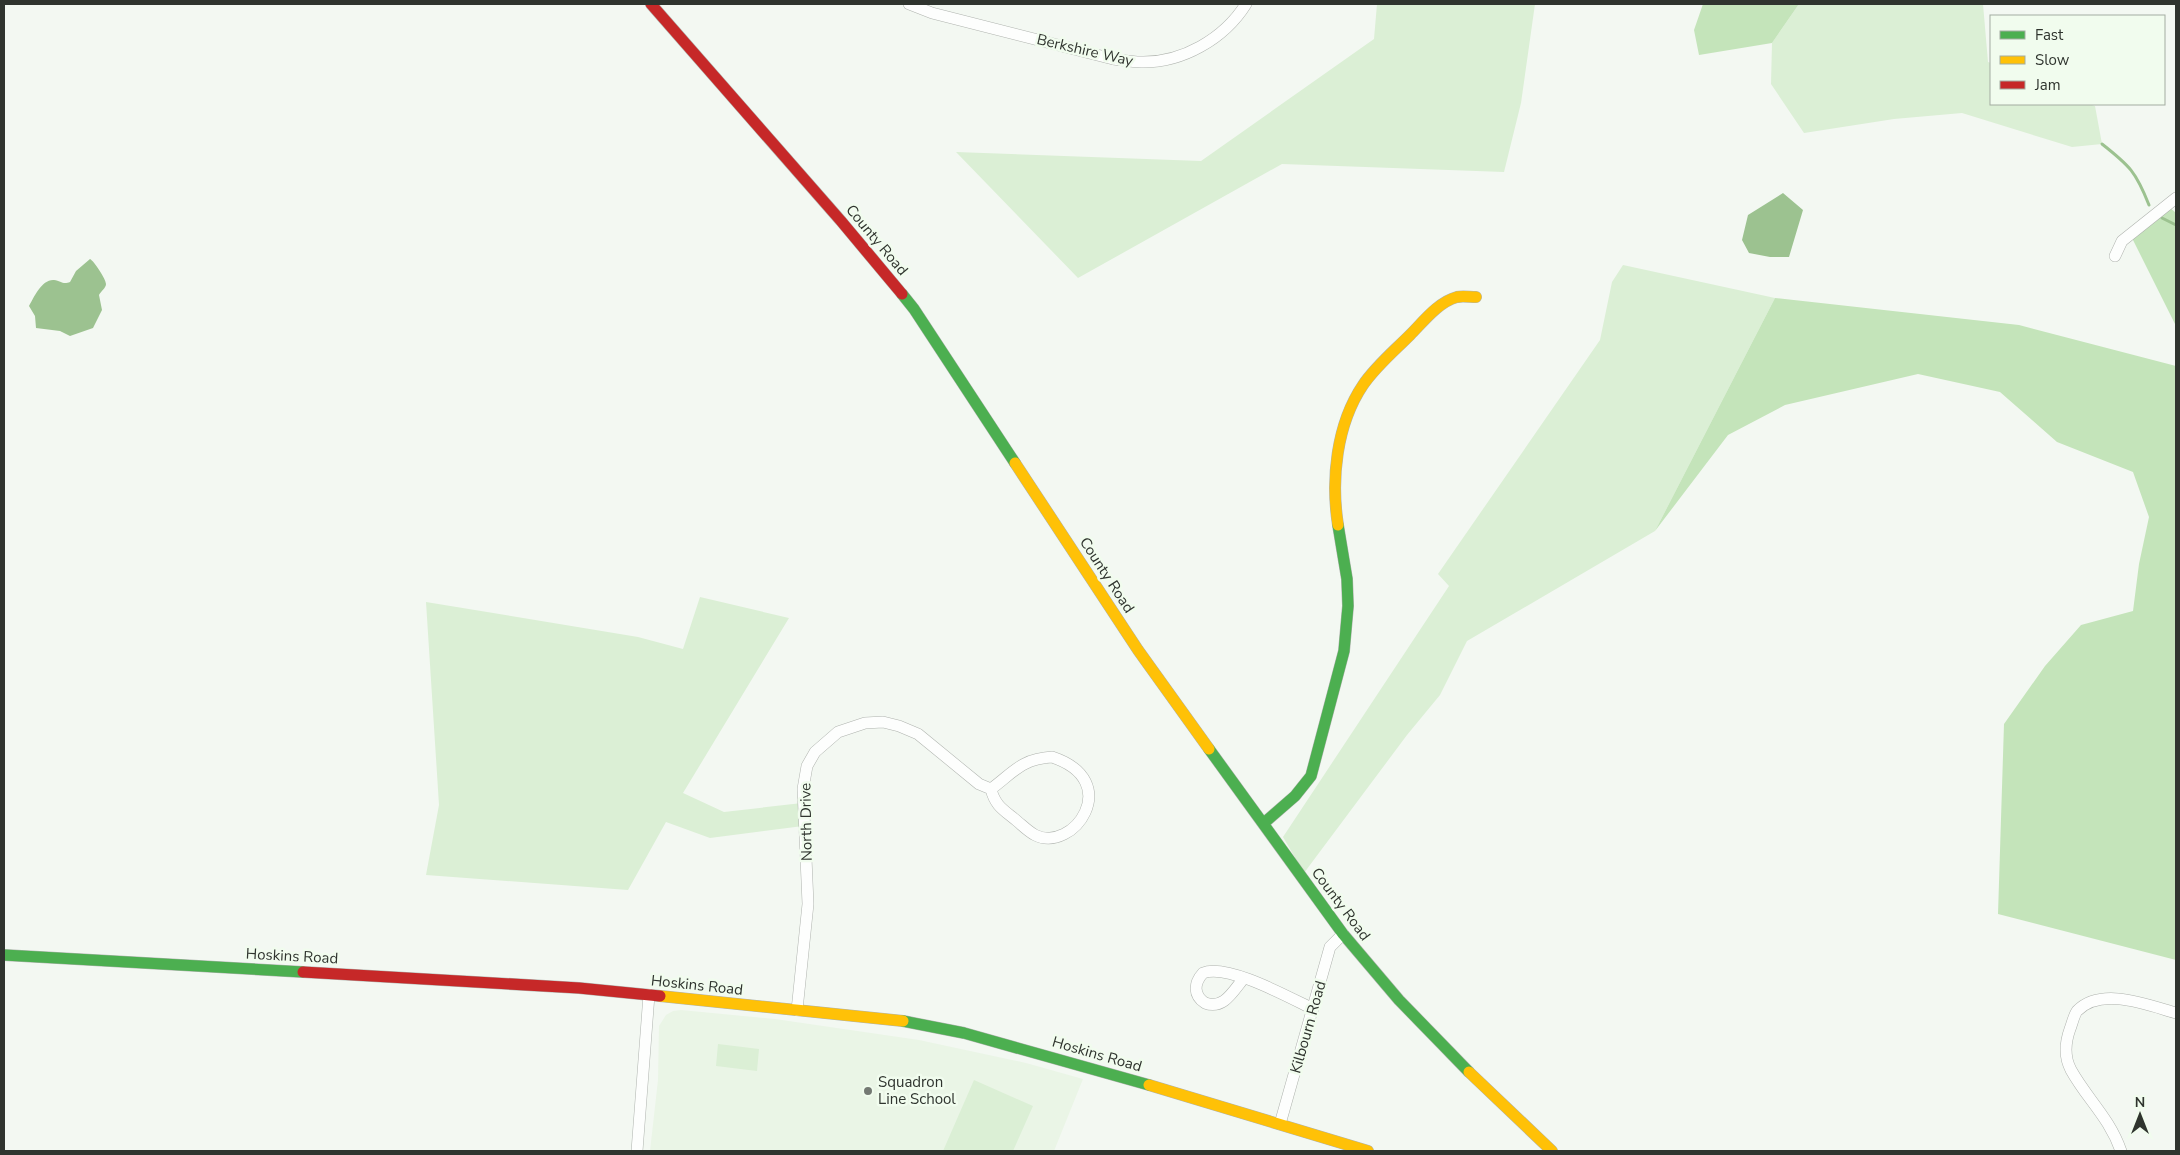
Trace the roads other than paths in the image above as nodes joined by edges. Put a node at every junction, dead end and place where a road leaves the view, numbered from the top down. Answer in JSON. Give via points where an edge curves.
{"nodes":[{"id":1,"x":651,"y":4,"type":"edge"},
{"id":2,"x":909,"y":4,"type":"edge"},
{"id":3,"x":1246,"y":4,"type":"edge"},
{"id":4,"x":2176,"y":198,"type":"edge"},
{"id":5,"x":2115,"y":256,"type":"dead end"},
{"id":6,"x":1476,"y":297,"type":"dead end"},
{"id":7,"x":991,"y":790,"type":"junction"},
{"id":8,"x":1264,"y":823,"type":"junction"},
{"id":9,"x":1342,"y":934,"type":"junction"},
{"id":10,"x":4,"y":955,"type":"edge"},
{"id":11,"x":1244,"y":978,"type":"dead end"},
{"id":12,"x":649,"y":995,"type":"junction"},
{"id":13,"x":1314,"y":1009,"type":"junction"},
{"id":14,"x":796,"y":1010,"type":"junction"},
{"id":15,"x":2176,"y":1013,"type":"edge"},
{"id":16,"x":1280,"y":1124,"type":"junction"},
{"id":17,"x":637,"y":1151,"type":"edge"},
{"id":18,"x":1368,"y":1151,"type":"edge"},
{"id":19,"x":1552,"y":1151,"type":"edge"},
{"id":20,"x":2121,"y":1151,"type":"edge"}],
"edges":[{"from":1,"to":8,"type":"street","name":"County Road","via":[[835,213],[914,309],[1138,650]]},
{"from":2,"to":3,"type":"street","name":"Berkshire Way","via":[[932,13],[1113,59],[1140,62],[1178,57],[1202,47],[1232,24]]},
{"from":4,"to":5,"type":"street","via":[[2122,241]]},
{"from":6,"to":8,"type":"street","via":[[1457,297],[1438,307],[1374,371],[1362,386],[1348,414],[1334,480],[1334,500],[1347,579],[1344,651],[1310,776],[1303,789]]},
{"from":7,"to":7,"type":"street","name":"North Drive","via":[[994,802],[1037,836],[1053,838],[1069,831],[1086,815],[1089,802],[1080,773],[1068,762],[1052,757],[1036,758],[1020,765]]},
{"from":7,"to":14,"type":"street","name":"North Drive","via":[[979,784],[918,734],[883,722],[852,726],[838,732],[816,752],[807,766],[803,790],[808,904]]},
{"from":8,"to":9,"type":"street","name":"County Road"},
{"from":9,"to":13,"type":"street","name":"Kilbourn Road","via":[[1330,947]]},
{"from":9,"to":19,"type":"street","name":"County Road","via":[[1447,1051]]},
{"from":10,"to":12,"type":"street","name":"Hoskins Road","via":[[470,981]]},
{"from":11,"to":13,"type":"street"},
{"from":12,"to":14,"type":"street","name":"Hoskins Road"},
{"from":12,"to":17,"type":"street"},
{"from":13,"to":16,"type":"street","name":"Kilbourn Road"},
{"from":14,"to":16,"type":"street","name":"Hoskins Road","via":[[891,1019],[964,1032]]},
{"from":15,"to":20,"type":"street","via":[[2111,998],[2087,1004],[2076,1012],[2065,1055],[2080,1084],[2107,1120]]},
{"from":16,"to":18,"type":"street","name":"Hoskins Road"}]}
